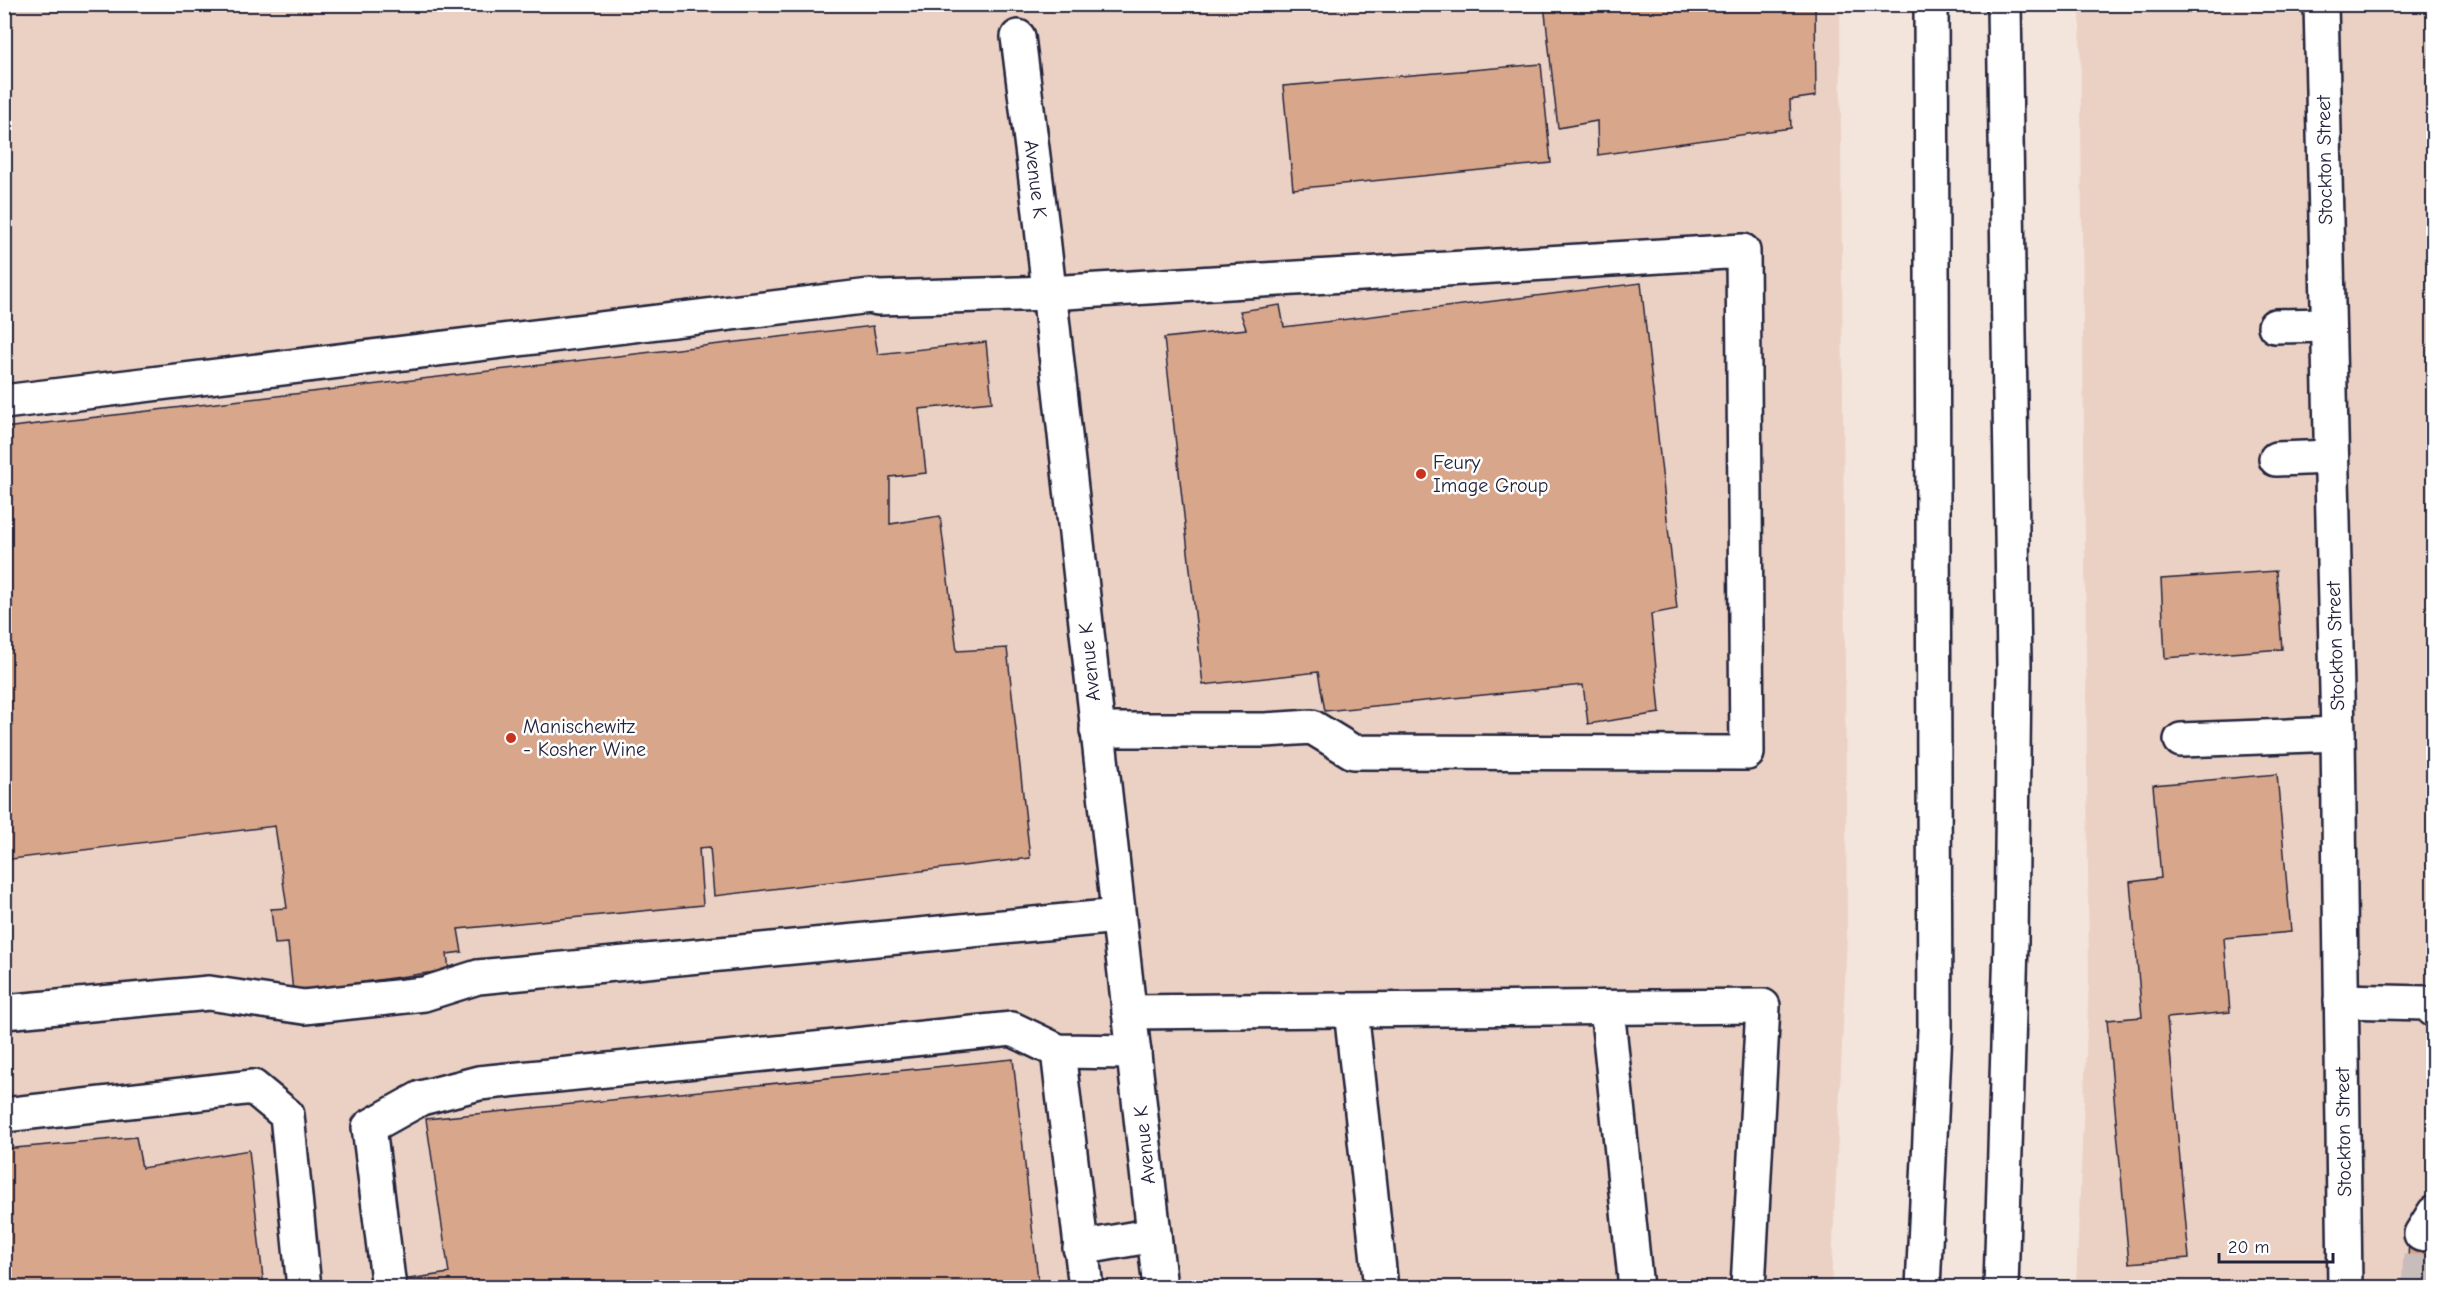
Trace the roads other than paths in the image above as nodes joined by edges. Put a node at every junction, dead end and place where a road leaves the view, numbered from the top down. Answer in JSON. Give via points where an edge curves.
{"nodes":[{"id":1,"x":1930,"y":4,"type":"edge"},
{"id":2,"x":2004,"y":4,"type":"edge"},
{"id":3,"x":2321,"y":4,"type":"edge"},
{"id":4,"x":1018,"y":37,"type":"dead end"},
{"id":5,"x":1049,"y":293,"type":"junction"},
{"id":6,"x":2328,"y":325,"type":"junction"},
{"id":7,"x":2275,"y":326,"type":"dead end"},
{"id":8,"x":4,"y":402,"type":"edge"},
{"id":9,"x":2330,"y":457,"type":"junction"},
{"id":10,"x":2276,"y":459,"type":"dead end"},
{"id":11,"x":1097,"y":730,"type":"junction"},
{"id":12,"x":2338,"y":734,"type":"junction"},
{"id":13,"x":2181,"y":740,"type":"dead end"},
{"id":14,"x":1118,"y":916,"type":"junction"},
{"id":15,"x":2342,"y":1001,"type":"junction"},
{"id":16,"x":1607,"y":1008,"type":"junction"},
{"id":17,"x":1351,"y":1010,"type":"junction"},
{"id":18,"x":2433,"y":1010,"type":"edge"},
{"id":19,"x":4,"y":1012,"type":"edge"},
{"id":20,"x":1129,"y":1012,"type":"junction"},
{"id":21,"x":1058,"y":1051,"type":"junction"},
{"id":22,"x":1134,"y":1052,"type":"junction"},
{"id":23,"x":4,"y":1116,"type":"edge"},
{"id":24,"x":1154,"y":1235,"type":"junction"},
{"id":25,"x":1080,"y":1248,"type":"junction"},
{"id":26,"x":304,"y":1287,"type":"edge"},
{"id":27,"x":389,"y":1287,"type":"edge"},
{"id":28,"x":1086,"y":1287,"type":"edge"},
{"id":29,"x":1160,"y":1287,"type":"edge"},
{"id":30,"x":1381,"y":1287,"type":"edge"},
{"id":31,"x":1636,"y":1287,"type":"edge"},
{"id":32,"x":1748,"y":1287,"type":"edge"},
{"id":33,"x":1923,"y":1287,"type":"edge"},
{"id":34,"x":2001,"y":1287,"type":"edge"},
{"id":35,"x":2345,"y":1287,"type":"edge"}],
"edges":[{"from":1,"to":33,"type":"main road","via":[[1935,1030]]},
{"from":2,"to":34,"type":"main road","via":[[2014,665]]},
{"from":3,"to":6,"type":"main road","name":"Stockton Street"},
{"from":4,"to":5,"type":"main road","name":"Avenue K"},
{"from":5,"to":8,"type":"main road","via":[[870,296]]},
{"from":5,"to":11,"type":"main road","name":"Avenue K"},
{"from":5,"to":11,"type":"main road","via":[[1743,251],[1747,753],[1353,752],[1312,727]]},
{"from":6,"to":7,"type":"main road"},
{"from":6,"to":9,"type":"main road","name":"Stockton Street"},
{"from":9,"to":10,"type":"main road"},
{"from":9,"to":12,"type":"main road","name":"Stockton Street"},
{"from":11,"to":14,"type":"main road","name":"Avenue K"},
{"from":12,"to":13,"type":"main road"},
{"from":12,"to":15,"type":"main road","name":"Stockton Street"},
{"from":14,"to":19,"type":"main road","via":[[478,977],[424,994],[304,1007],[209,993]]},
{"from":14,"to":20,"type":"main road","name":"Avenue K"},
{"from":15,"to":18,"type":"main road","via":[[2426,1003]]},
{"from":15,"to":35,"type":"main road","name":"Stockton Street"},
{"from":16,"to":17,"type":"main road"},
{"from":16,"to":31,"type":"main road"},
{"from":16,"to":32,"type":"main road","via":[[1763,1006]]},
{"from":17,"to":20,"type":"main road"},
{"from":17,"to":30,"type":"main road"},
{"from":20,"to":22,"type":"main road","name":"Avenue K"},
{"from":21,"to":22,"type":"main road"},
{"from":21,"to":25,"type":"main road"},
{"from":21,"to":27,"type":"main road","via":[[1012,1029],[479,1083],[421,1098],[369,1127]]},
{"from":22,"to":24,"type":"main road","name":"Avenue K"},
{"from":23,"to":26,"type":"main road","via":[[253,1087],[287,1115]]},
{"from":24,"to":25,"type":"main road"},
{"from":24,"to":29,"type":"main road","name":"Avenue K"},
{"from":25,"to":28,"type":"main road"}]}
